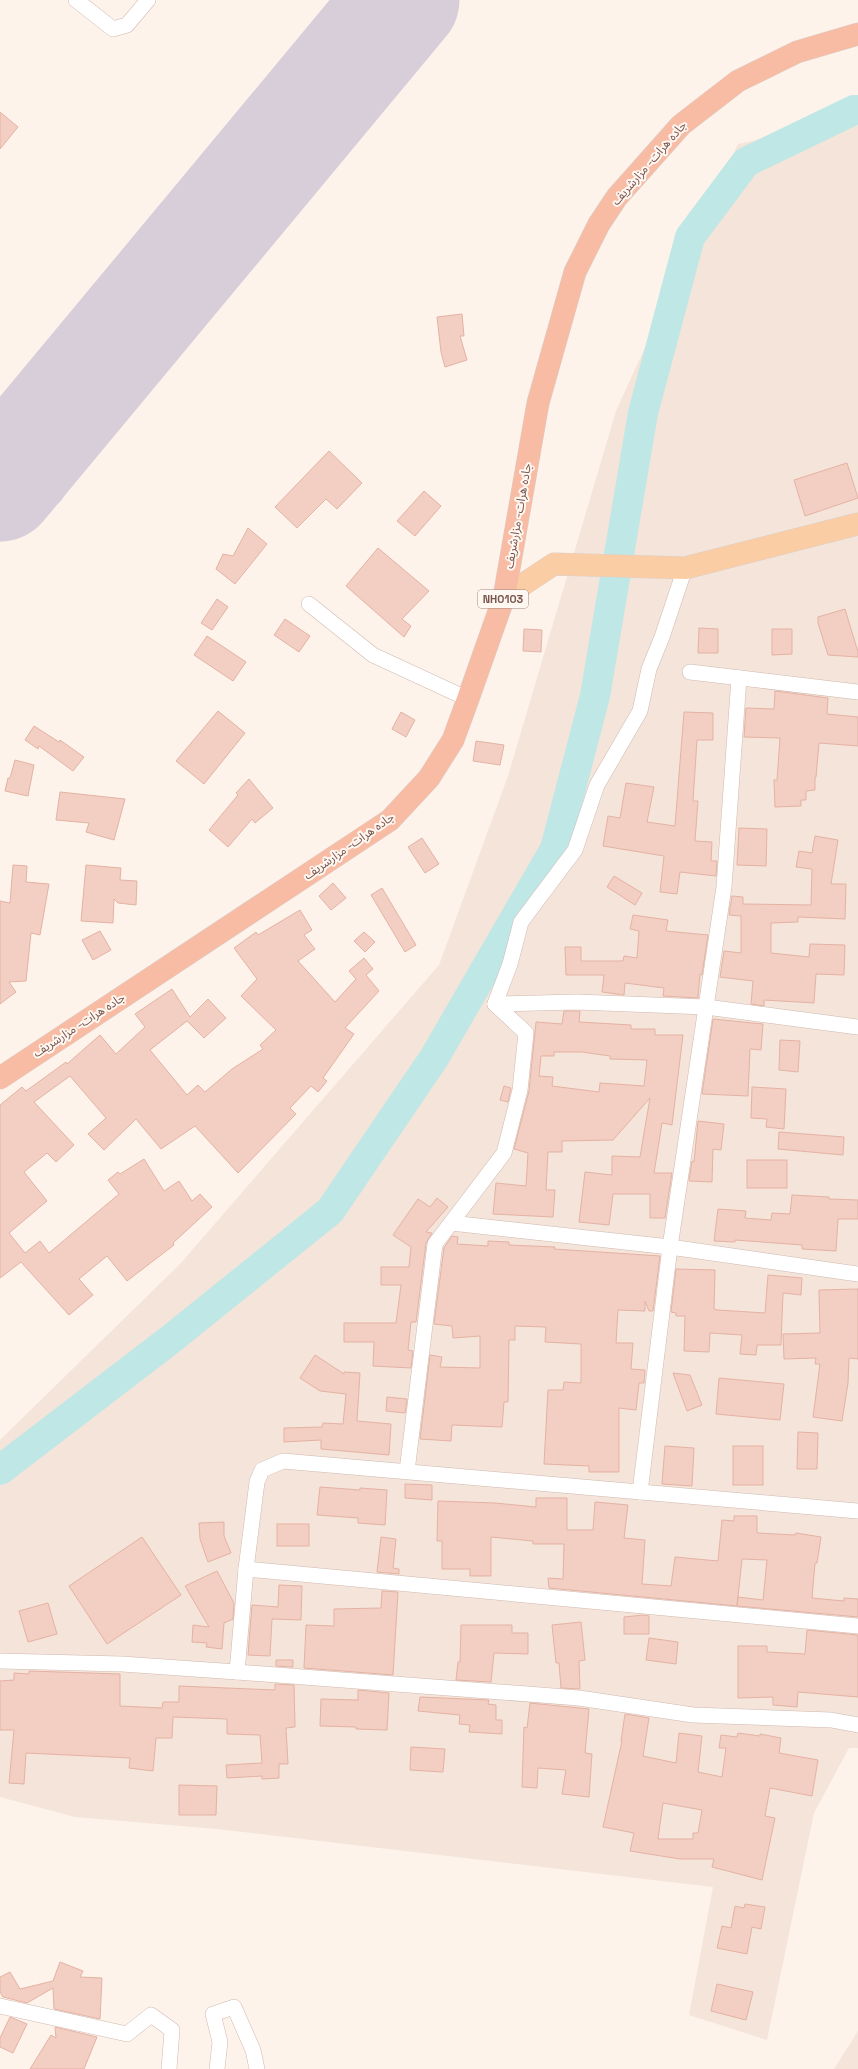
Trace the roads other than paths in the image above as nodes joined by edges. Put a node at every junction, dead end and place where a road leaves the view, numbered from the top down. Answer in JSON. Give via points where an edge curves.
{"nodes":[{"id":1,"x":76,"y":0,"type":"edge"},
{"id":2,"x":148,"y":0,"type":"edge"},
{"id":3,"x":858,"y":34,"type":"edge"},
{"id":4,"x":858,"y":524,"type":"edge"},
{"id":5,"x":685,"y":568,"type":"junction"},
{"id":6,"x":504,"y":597,"type":"junction"},
{"id":7,"x":309,"y":604,"type":"dead end"},
{"id":8,"x":690,"y":672,"type":"dead end"},
{"id":9,"x":739,"y":678,"type":"junction"},
{"id":10,"x":858,"y":692,"type":"edge"},
{"id":11,"x":468,"y":699,"type":"junction"},
{"id":12,"x":495,"y":1004,"type":"junction"},
{"id":13,"x":706,"y":1007,"type":"junction"},
{"id":14,"x":858,"y":1027,"type":"edge"},
{"id":15,"x":0,"y":1078,"type":"edge"},
{"id":16,"x":451,"y":1223,"type":"junction"},
{"id":17,"x":670,"y":1247,"type":"junction"},
{"id":18,"x":858,"y":1274,"type":"edge"},
{"id":19,"x":407,"y":1471,"type":"junction"},
{"id":20,"x":640,"y":1492,"type":"junction"},
{"id":21,"x":858,"y":1511,"type":"edge"},
{"id":22,"x":246,"y":1569,"type":"junction"},
{"id":23,"x":858,"y":1626,"type":"edge"},
{"id":24,"x":0,"y":1661,"type":"edge"},
{"id":25,"x":237,"y":1672,"type":"junction"},
{"id":26,"x":858,"y":1725,"type":"edge"},
{"id":27,"x":0,"y":2006,"type":"edge"},
{"id":28,"x":169,"y":2069,"type":"edge"},
{"id":29,"x":217,"y":2069,"type":"edge"},
{"id":30,"x":257,"y":2069,"type":"edge"}],
"edges":[{"from":1,"to":2,"type":"street","via":[[113,29],[127,25]]},
{"from":3,"to":6,"type":"highway","name":"جاده هرات- مزارشریف","number":"NH0103","via":[[796,52],[738,81],[681,125],[617,197],[599,224],[575,272],[538,403]]},
{"from":4,"to":5,"type":"main road"},
{"from":5,"to":6,"type":"main road","via":[[554,564]]},
{"from":5,"to":12,"type":"street","via":[[650,669],[640,711],[597,784],[575,850],[521,922],[510,964]]},
{"from":6,"to":11,"type":"highway","name":"جاده هرات- مزارشریف","number":"NH0103"},
{"from":7,"to":11,"type":"street","via":[[373,655]]},
{"from":8,"to":9,"type":"street"},
{"from":9,"to":10,"type":"street"},
{"from":9,"to":13,"type":"street","via":[[724,887]]},
{"from":11,"to":15,"type":"highway","name":"جاده هرات- مزارشریف","number":"NH0103","via":[[454,740],[428,778],[390,820]]},
{"from":12,"to":13,"type":"street","via":[[577,1002]]},
{"from":12,"to":16,"type":"street","via":[[526,1033],[520,1090],[504,1153]]},
{"from":13,"to":14,"type":"street"},
{"from":13,"to":17,"type":"street"},
{"from":16,"to":17,"type":"street"},
{"from":16,"to":19,"type":"street","via":[[435,1244]]},
{"from":17,"to":18,"type":"street"},
{"from":17,"to":20,"type":"street"},
{"from":19,"to":20,"type":"street"},
{"from":19,"to":22,"type":"street","via":[[283,1461],[262,1470],[257,1482]]},
{"from":20,"to":21,"type":"street"},
{"from":22,"to":23,"type":"street"},
{"from":22,"to":25,"type":"street"},
{"from":24,"to":25,"type":"street","via":[[122,1664]]},
{"from":25,"to":26,"type":"street","via":[[580,1698],[693,1715],[831,1720]]},
{"from":27,"to":28,"type":"street","via":[[127,2034],[151,2015],[172,2030]]},
{"from":29,"to":30,"type":"street","via":[[220,2042],[213,2014],[234,2007],[253,2050]]}]}
